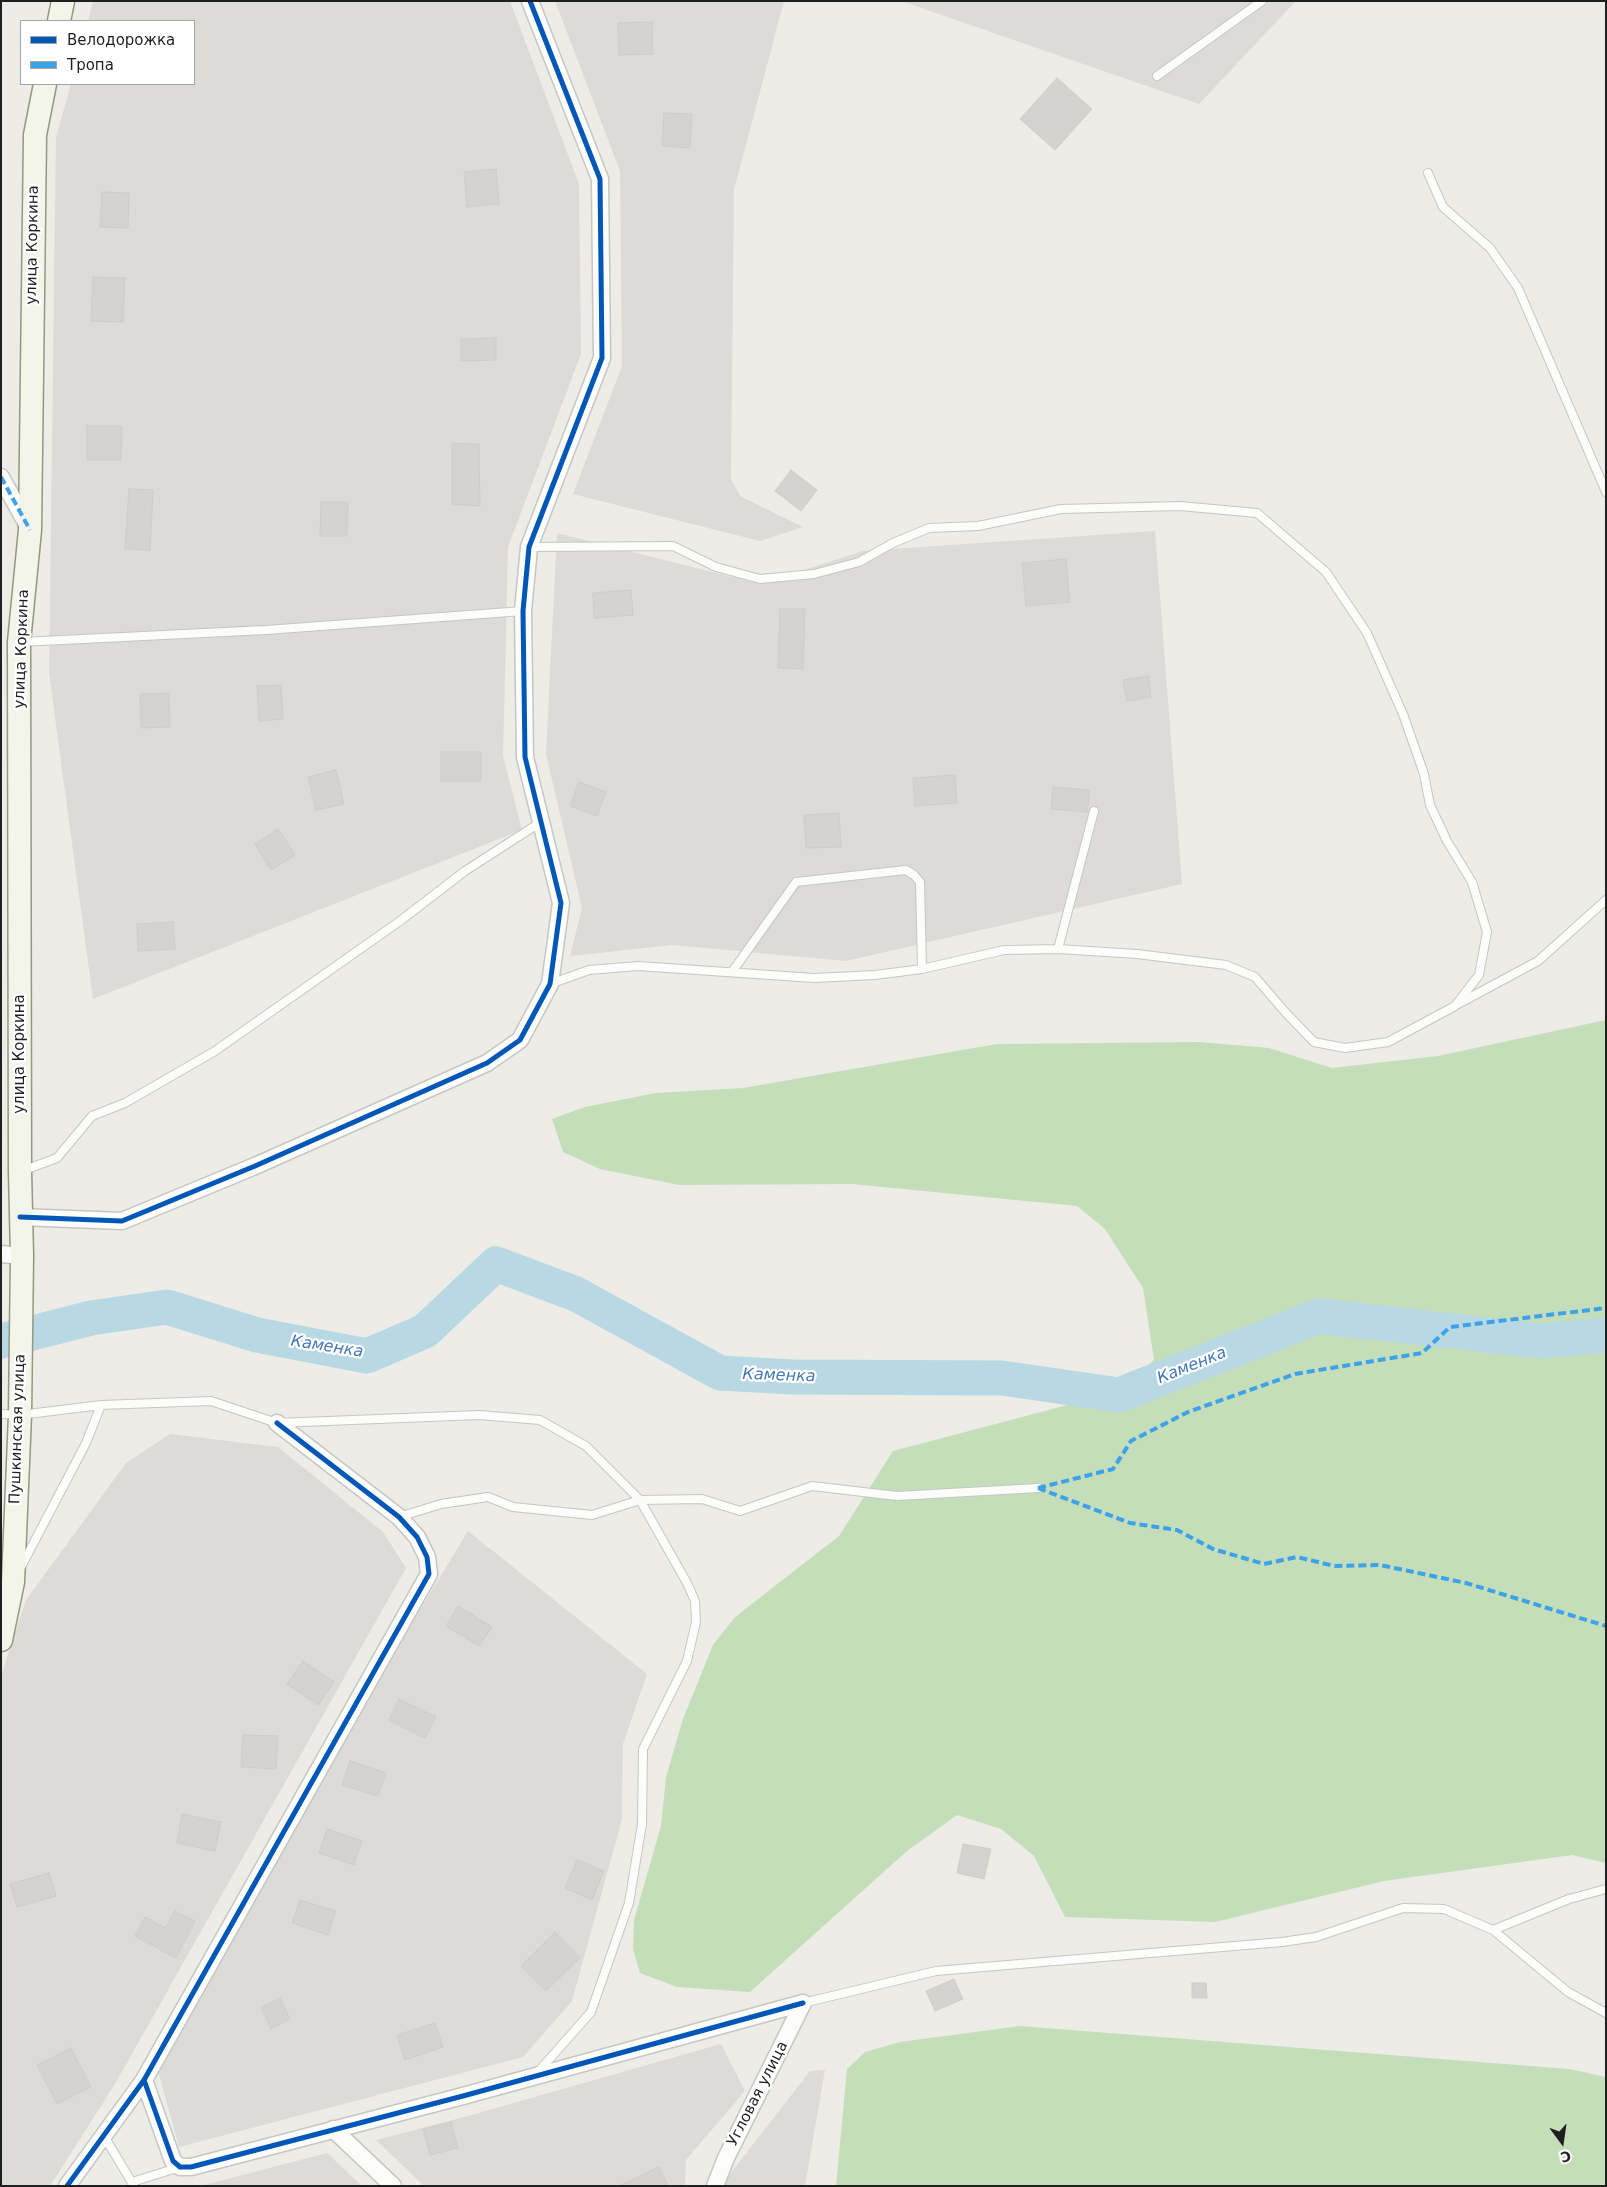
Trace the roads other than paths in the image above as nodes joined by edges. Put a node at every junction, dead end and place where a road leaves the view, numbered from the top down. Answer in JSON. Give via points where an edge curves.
{"nodes":[{"id":1,"x":63,"y":1,"type":"edge"},
{"id":2,"x":530,"y":1,"type":"edge"},
{"id":3,"x":1262,"y":1,"type":"edge"},
{"id":4,"x":59,"y":20,"type":"edge"},
{"id":5,"x":1157,"y":76,"type":"dead end"},
{"id":6,"x":45,"y":85,"type":"edge"},
{"id":7,"x":1428,"y":173,"type":"dead end"},
{"id":8,"x":1,"y":477,"type":"edge"},
{"id":9,"x":1606,"y":492,"type":"edge"},
{"id":10,"x":30,"y":530,"type":"junction"},
{"id":11,"x":529,"y":547,"type":"junction"},
{"id":12,"x":523,"y":611,"type":"junction"},
{"id":13,"x":19,"y":642,"type":"junction"},
{"id":14,"x":1094,"y":812,"type":"dead end"},
{"id":15,"x":541,"y":822,"type":"junction"},
{"id":16,"x":1606,"y":900,"type":"edge"},
{"id":17,"x":1058,"y":949,"type":"junction"},
{"id":18,"x":922,"y":969,"type":"junction"},
{"id":19,"x":732,"y":972,"type":"junction"},
{"id":20,"x":550,"y":984,"type":"junction"},
{"id":21,"x":1454,"y":1006,"type":"junction"},
{"id":22,"x":20,"y":1172,"type":"junction"},
{"id":23,"x":20,"y":1217,"type":"junction"},
{"id":24,"x":12,"y":1255,"type":"edge"},
{"id":25,"x":100,"y":1405,"type":"junction"},
{"id":26,"x":11,"y":1414,"type":"edge"},
{"id":27,"x":277,"y":1423,"type":"junction"},
{"id":28,"x":1038,"y":1488,"type":"dead end"},
{"id":29,"x":640,"y":1500,"type":"junction"},
{"id":30,"x":399,"y":1517,"type":"junction"},
{"id":31,"x":13,"y":1582,"type":"junction"},
{"id":32,"x":1,"y":1640,"type":"edge"},
{"id":33,"x":1606,"y":1889,"type":"edge"},
{"id":34,"x":1493,"y":1930,"type":"junction"},
{"id":35,"x":803,"y":2003,"type":"junction"},
{"id":36,"x":1606,"y":2013,"type":"edge"},
{"id":37,"x":534,"y":2075,"type":"junction"},
{"id":38,"x":144,"y":2080,"type":"junction"},
{"id":39,"x":333,"y":2129,"type":"junction"},
{"id":40,"x":104,"y":2136,"type":"junction"},
{"id":41,"x":180,"y":2168,"type":"junction"},
{"id":42,"x":133,"y":2184,"type":"edge"},
{"id":43,"x":67,"y":2186,"type":"edge"},
{"id":44,"x":393,"y":2186,"type":"edge"},
{"id":45,"x":715,"y":2186,"type":"edge"}],
"edges":[{"from":1,"to":4,"type":"main road"},
{"from":2,"to":11,"type":"street","via":[[600,179],[602,358]]},
{"from":3,"to":5,"type":"lane"},
{"from":6,"to":10,"type":"main road","name":"улица Коркина","via":[[34,134]]},
{"from":7,"to":9,"type":"lane","via":[[1443,206],[1490,248],[1518,288]]},
{"from":8,"to":10,"type":"street"},
{"from":10,"to":13,"type":"main road","name":"улица Коркина"},
{"from":11,"to":12,"type":"street"},
{"from":11,"to":21,"type":"lane","via":[[672,546],[716,566],[760,579],[814,574],[859,562],[929,528],[978,526],[1061,509],[1180,506],[1257,513],[1326,572],[1368,633],[1403,714],[1424,774],[1430,805],[1472,882],[1487,932],[1479,975]]},
{"from":12,"to":13,"type":"lane","via":[[266,630]]},
{"from":12,"to":15,"type":"street","via":[[525,757]]},
{"from":13,"to":22,"type":"main road","name":"улица Коркина"},
{"from":14,"to":17,"type":"lane"},
{"from":15,"to":20,"type":"street","via":[[561,903]]},
{"from":15,"to":22,"type":"lane","via":[[465,871],[400,921],[215,1051],[125,1103],[92,1116],[57,1158]]},
{"from":16,"to":21,"type":"lane","via":[[1538,961]]},
{"from":17,"to":18,"type":"lane","via":[[1004,950]]},
{"from":17,"to":21,"type":"lane","via":[[1137,954],[1226,965],[1255,977],[1314,1042],[1345,1048],[1388,1042]]},
{"from":18,"to":19,"type":"lane","via":[[814,978]]},
{"from":18,"to":19,"type":"lane","via":[[920,882],[906,870],[796,882]]},
{"from":19,"to":20,"type":"lane","via":[[638,966],[588,970]]},
{"from":20,"to":23,"type":"street","via":[[520,1040],[487,1063],[255,1166],[122,1221]]},
{"from":22,"to":23,"type":"main road","name":"улица Коркина"},
{"from":23,"to":24,"type":"main road","name":"Пушкинская улица"},
{"from":24,"to":26,"type":"main road","name":"Пушкинская улица","via":[[21,1290]]},
{"from":25,"to":26,"type":"lane"},
{"from":25,"to":27,"type":"lane","via":[[211,1401]]},
{"from":25,"to":31,"type":"lane","via":[[86,1443]]},
{"from":26,"to":31,"type":"main road","name":"Пушкинская улица"},
{"from":27,"to":29,"type":"lane","via":[[479,1416],[540,1420],[586,1446]]},
{"from":27,"to":30,"type":"street"},
{"from":28,"to":29,"type":"lane","via":[[897,1496],[812,1486],[740,1511],[702,1499]]},
{"from":29,"to":30,"type":"lane","via":[[592,1515],[513,1507],[488,1497],[441,1504]]},
{"from":29,"to":37,"type":"lane","via":[[687,1582],[694,1601],[696,1622],[687,1661],[643,1749],[642,1824],[630,1903],[591,2012]]},
{"from":30,"to":38,"type":"street","via":[[417,1537],[427,1557],[429,1574]]},
{"from":31,"to":32,"type":"main road","name":"Пушкинская улица"},
{"from":33,"to":34,"type":"lane","via":[[1570,1898]]},
{"from":34,"to":35,"type":"lane","via":[[1444,1909],[1403,1908],[1316,1937],[936,1971]]},
{"from":34,"to":36,"type":"lane","via":[[1568,1992]]},
{"from":35,"to":37,"type":"street"},
{"from":35,"to":45,"type":"street","name":"Угловая улица"},
{"from":37,"to":39,"type":"street"},
{"from":38,"to":40,"type":"street"},
{"from":38,"to":41,"type":"street","via":[[173,2161]]},
{"from":39,"to":41,"type":"street"},
{"from":39,"to":44,"type":"street"},
{"from":40,"to":42,"type":"lane"},
{"from":40,"to":43,"type":"street"},
{"from":41,"to":42,"type":"lane"}]}
